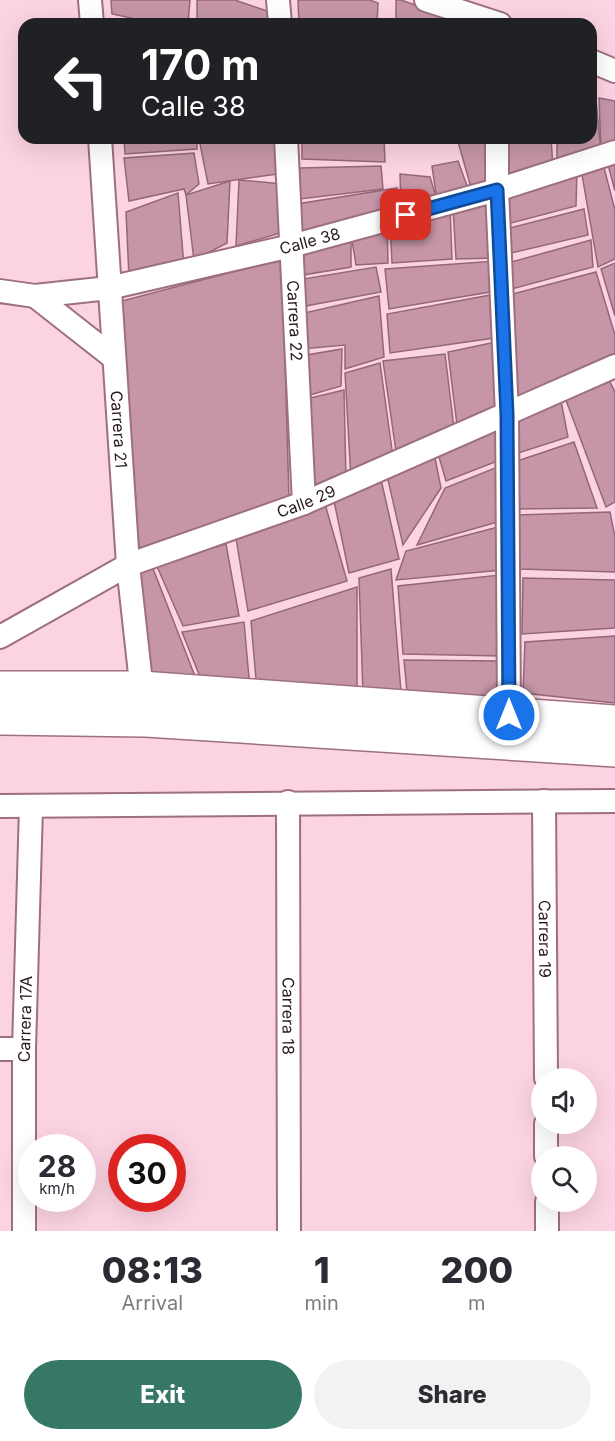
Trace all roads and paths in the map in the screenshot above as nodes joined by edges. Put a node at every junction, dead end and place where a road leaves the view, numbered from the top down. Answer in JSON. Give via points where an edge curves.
{"nodes":[{"id":1,"x":90,"y":0,"type":"edge"},
{"id":2,"x":278,"y":0,"type":"edge"},
{"id":3,"x":426,"y":0,"type":"edge"},
{"id":4,"x":92,"y":18,"type":"edge"},
{"id":5,"x":280,"y":18,"type":"edge"},
{"id":6,"x":482,"y":18,"type":"edge"},
{"id":7,"x":597,"y":64,"type":"edge"},
{"id":8,"x":615,"y":71,"type":"edge"},
{"id":9,"x":100,"y":144,"type":"edge"},
{"id":10,"x":286,"y":144,"type":"edge"},
{"id":11,"x":498,"y":144,"type":"edge"},
{"id":12,"x":615,"y":152,"type":"edge"},
{"id":13,"x":497,"y":190,"type":"junction"},
{"id":14,"x":291,"y":246,"type":"junction"},
{"id":15,"x":110,"y":288,"type":"junction"},
{"id":16,"x":0,"y":291,"type":"edge"},
{"id":17,"x":35,"y":296,"type":"junction"},
{"id":18,"x":114,"y":358,"type":"junction"},
{"id":19,"x":615,"y":366,"type":"edge"},
{"id":20,"x":507,"y":414,"type":"junction"},
{"id":21,"x":304,"y":504,"type":"junction"},
{"id":22,"x":128,"y":565,"type":"junction"},
{"id":23,"x":0,"y":637,"type":"edge"},
{"id":24,"x":0,"y":688,"type":"edge"},
{"id":25,"x":141,"y":688,"type":"junction"},
{"id":26,"x":509,"y":715,"type":"junction"},
{"id":27,"x":0,"y":718,"type":"edge"},
{"id":28,"x":146,"y":720,"type":"junction"},
{"id":29,"x":615,"y":722,"type":"edge"},
{"id":30,"x":615,"y":750,"type":"edge"},
{"id":31,"x":544,"y":801,"type":"junction"},
{"id":32,"x":615,"y":801,"type":"edge"},
{"id":33,"x":288,"y":802,"type":"junction"},
{"id":34,"x":0,"y":806,"type":"edge"},
{"id":35,"x":31,"y":807,"type":"junction"},
{"id":36,"x":0,"y":1049,"type":"edge"},
{"id":37,"x":24,"y":1049,"type":"junction"},
{"id":38,"x":546,"y":1068,"type":"edge"},
{"id":39,"x":547,"y":1212,"type":"edge"},
{"id":40,"x":24,"y":1231,"type":"edge"},
{"id":41,"x":289,"y":1231,"type":"edge"},
{"id":42,"x":547,"y":1231,"type":"edge"}],
"edges":[{"from":1,"to":4,"type":"street"},
{"from":2,"to":5,"type":"street"},
{"from":3,"to":6,"type":"street"},
{"from":7,"to":8,"type":"street"},
{"from":9,"to":15,"type":"street","name":"Carrera 21"},
{"from":10,"to":14,"type":"street","name":"Carrera 22"},
{"from":11,"to":13,"type":"street"},
{"from":12,"to":13,"type":"street","name":"Calle 38"},
{"from":13,"to":14,"type":"street","name":"Calle 38"},
{"from":13,"to":20,"type":"street"},
{"from":14,"to":15,"type":"street","name":"Calle 38"},
{"from":14,"to":21,"type":"street","name":"Carrera 22"},
{"from":15,"to":17,"type":"street","name":"Calle 38"},
{"from":15,"to":18,"type":"street","name":"Carrera 21"},
{"from":16,"to":17,"type":"street","name":"Calle 38"},
{"from":17,"to":18,"type":"street"},
{"from":18,"to":22,"type":"street","name":"Carrera 21"},
{"from":19,"to":20,"type":"street","name":"Calle 29"},
{"from":20,"to":21,"type":"street","name":"Calle 29"},
{"from":20,"to":26,"type":"street"},
{"from":21,"to":22,"type":"street","name":"Calle 29"},
{"from":22,"to":23,"type":"street","name":"Calle 29"},
{"from":22,"to":25,"type":"street","name":"Carrera 21"},
{"from":24,"to":25,"type":"main road"},
{"from":25,"to":26,"type":"main road"},
{"from":25,"to":28,"type":"street","name":"Carrera 21"},
{"from":26,"to":29,"type":"main road"},
{"from":27,"to":28,"type":"main road"},
{"from":28,"to":30,"type":"main road"},
{"from":31,"to":32,"type":"street"},
{"from":31,"to":33,"type":"street"},
{"from":31,"to":38,"type":"street","name":"Carrera 19"},
{"from":33,"to":35,"type":"street"},
{"from":33,"to":41,"type":"street","name":"Carrera 18"},
{"from":34,"to":35,"type":"street"},
{"from":35,"to":37,"type":"street","name":"Carrera 17A"},
{"from":36,"to":37,"type":"street"},
{"from":37,"to":40,"type":"street","name":"Carrera 17A"},
{"from":39,"to":42,"type":"street"}]}
